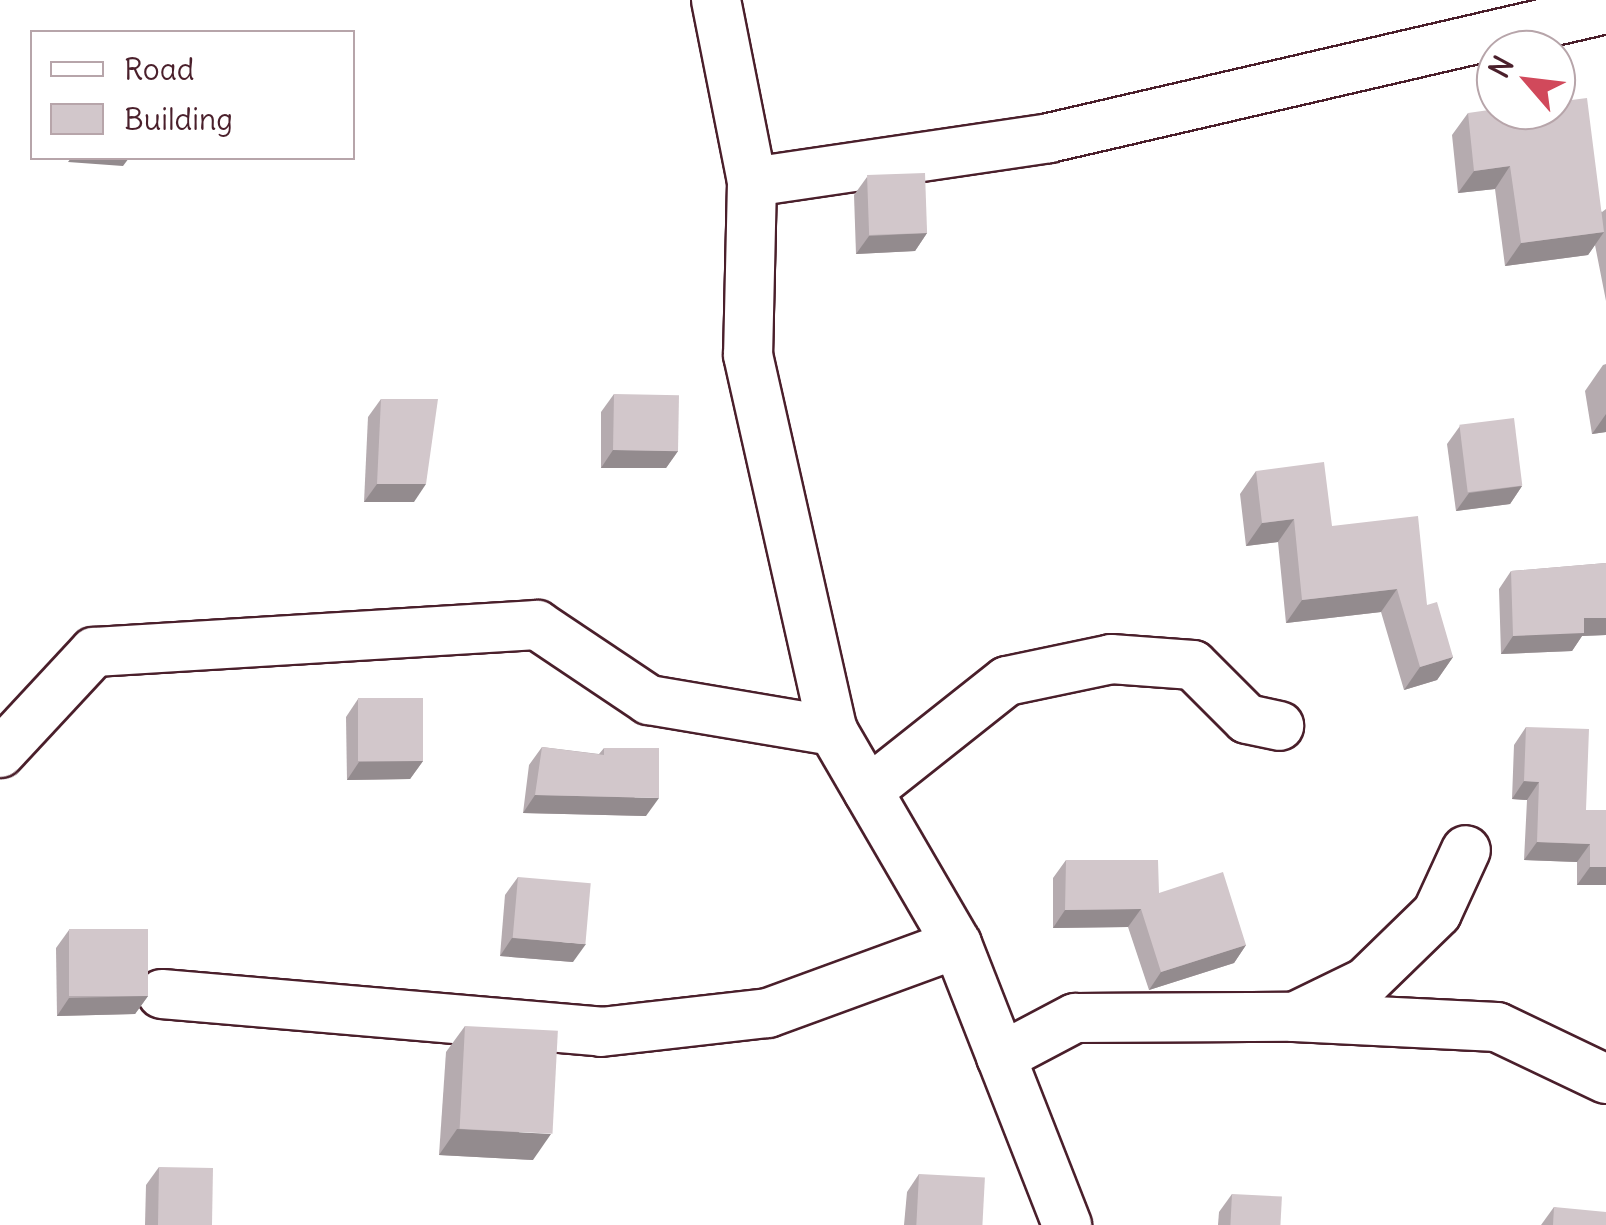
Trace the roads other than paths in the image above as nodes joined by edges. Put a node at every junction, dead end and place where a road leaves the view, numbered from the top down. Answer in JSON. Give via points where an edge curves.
{"nodes":[{"id":1,"x":716,"y":0,"type":"edge"},
{"id":2,"x":1606,"y":9,"type":"edge"},
{"id":3,"x":752,"y":182,"type":"junction"},
{"id":4,"x":1279,"y":726,"type":"dead end"},
{"id":5,"x":834,"y":732,"type":"junction"},
{"id":6,"x":0,"y":753,"type":"edge"},
{"id":7,"x":868,"y":792,"type":"junction"},
{"id":8,"x":1466,"y":850,"type":"dead end"},
{"id":9,"x":957,"y":944,"type":"junction"},
{"id":10,"x":162,"y":994,"type":"dead end"},
{"id":11,"x":1294,"y":1017,"type":"junction"},
{"id":12,"x":1001,"y":1057,"type":"junction"},
{"id":13,"x":1606,"y":1079,"type":"edge"},
{"id":14,"x":1067,"y":1225,"type":"edge"}],
"edges":[{"from":1,"to":3,"type":"street"},
{"from":2,"to":3,"type":"street","via":[[1049,138]]},
{"from":3,"to":5,"type":"street","via":[[748,355]]},
{"from":4,"to":7,"type":"street","via":[[1247,719],[1193,666],[1112,659],[1007,682]]},
{"from":5,"to":6,"type":"street","via":[[649,700],[537,625],[94,652]]},
{"from":5,"to":7,"type":"street"},
{"from":7,"to":9,"type":"street"},
{"from":8,"to":11,"type":"street","via":[[1437,913],[1366,982]]},
{"from":9,"to":10,"type":"street","via":[[768,1013],[600,1032]]},
{"from":9,"to":12,"type":"street"},
{"from":11,"to":12,"type":"street","via":[[1075,1018]]},
{"from":11,"to":13,"type":"street","via":[[1497,1028]]},
{"from":12,"to":14,"type":"street"}]}
